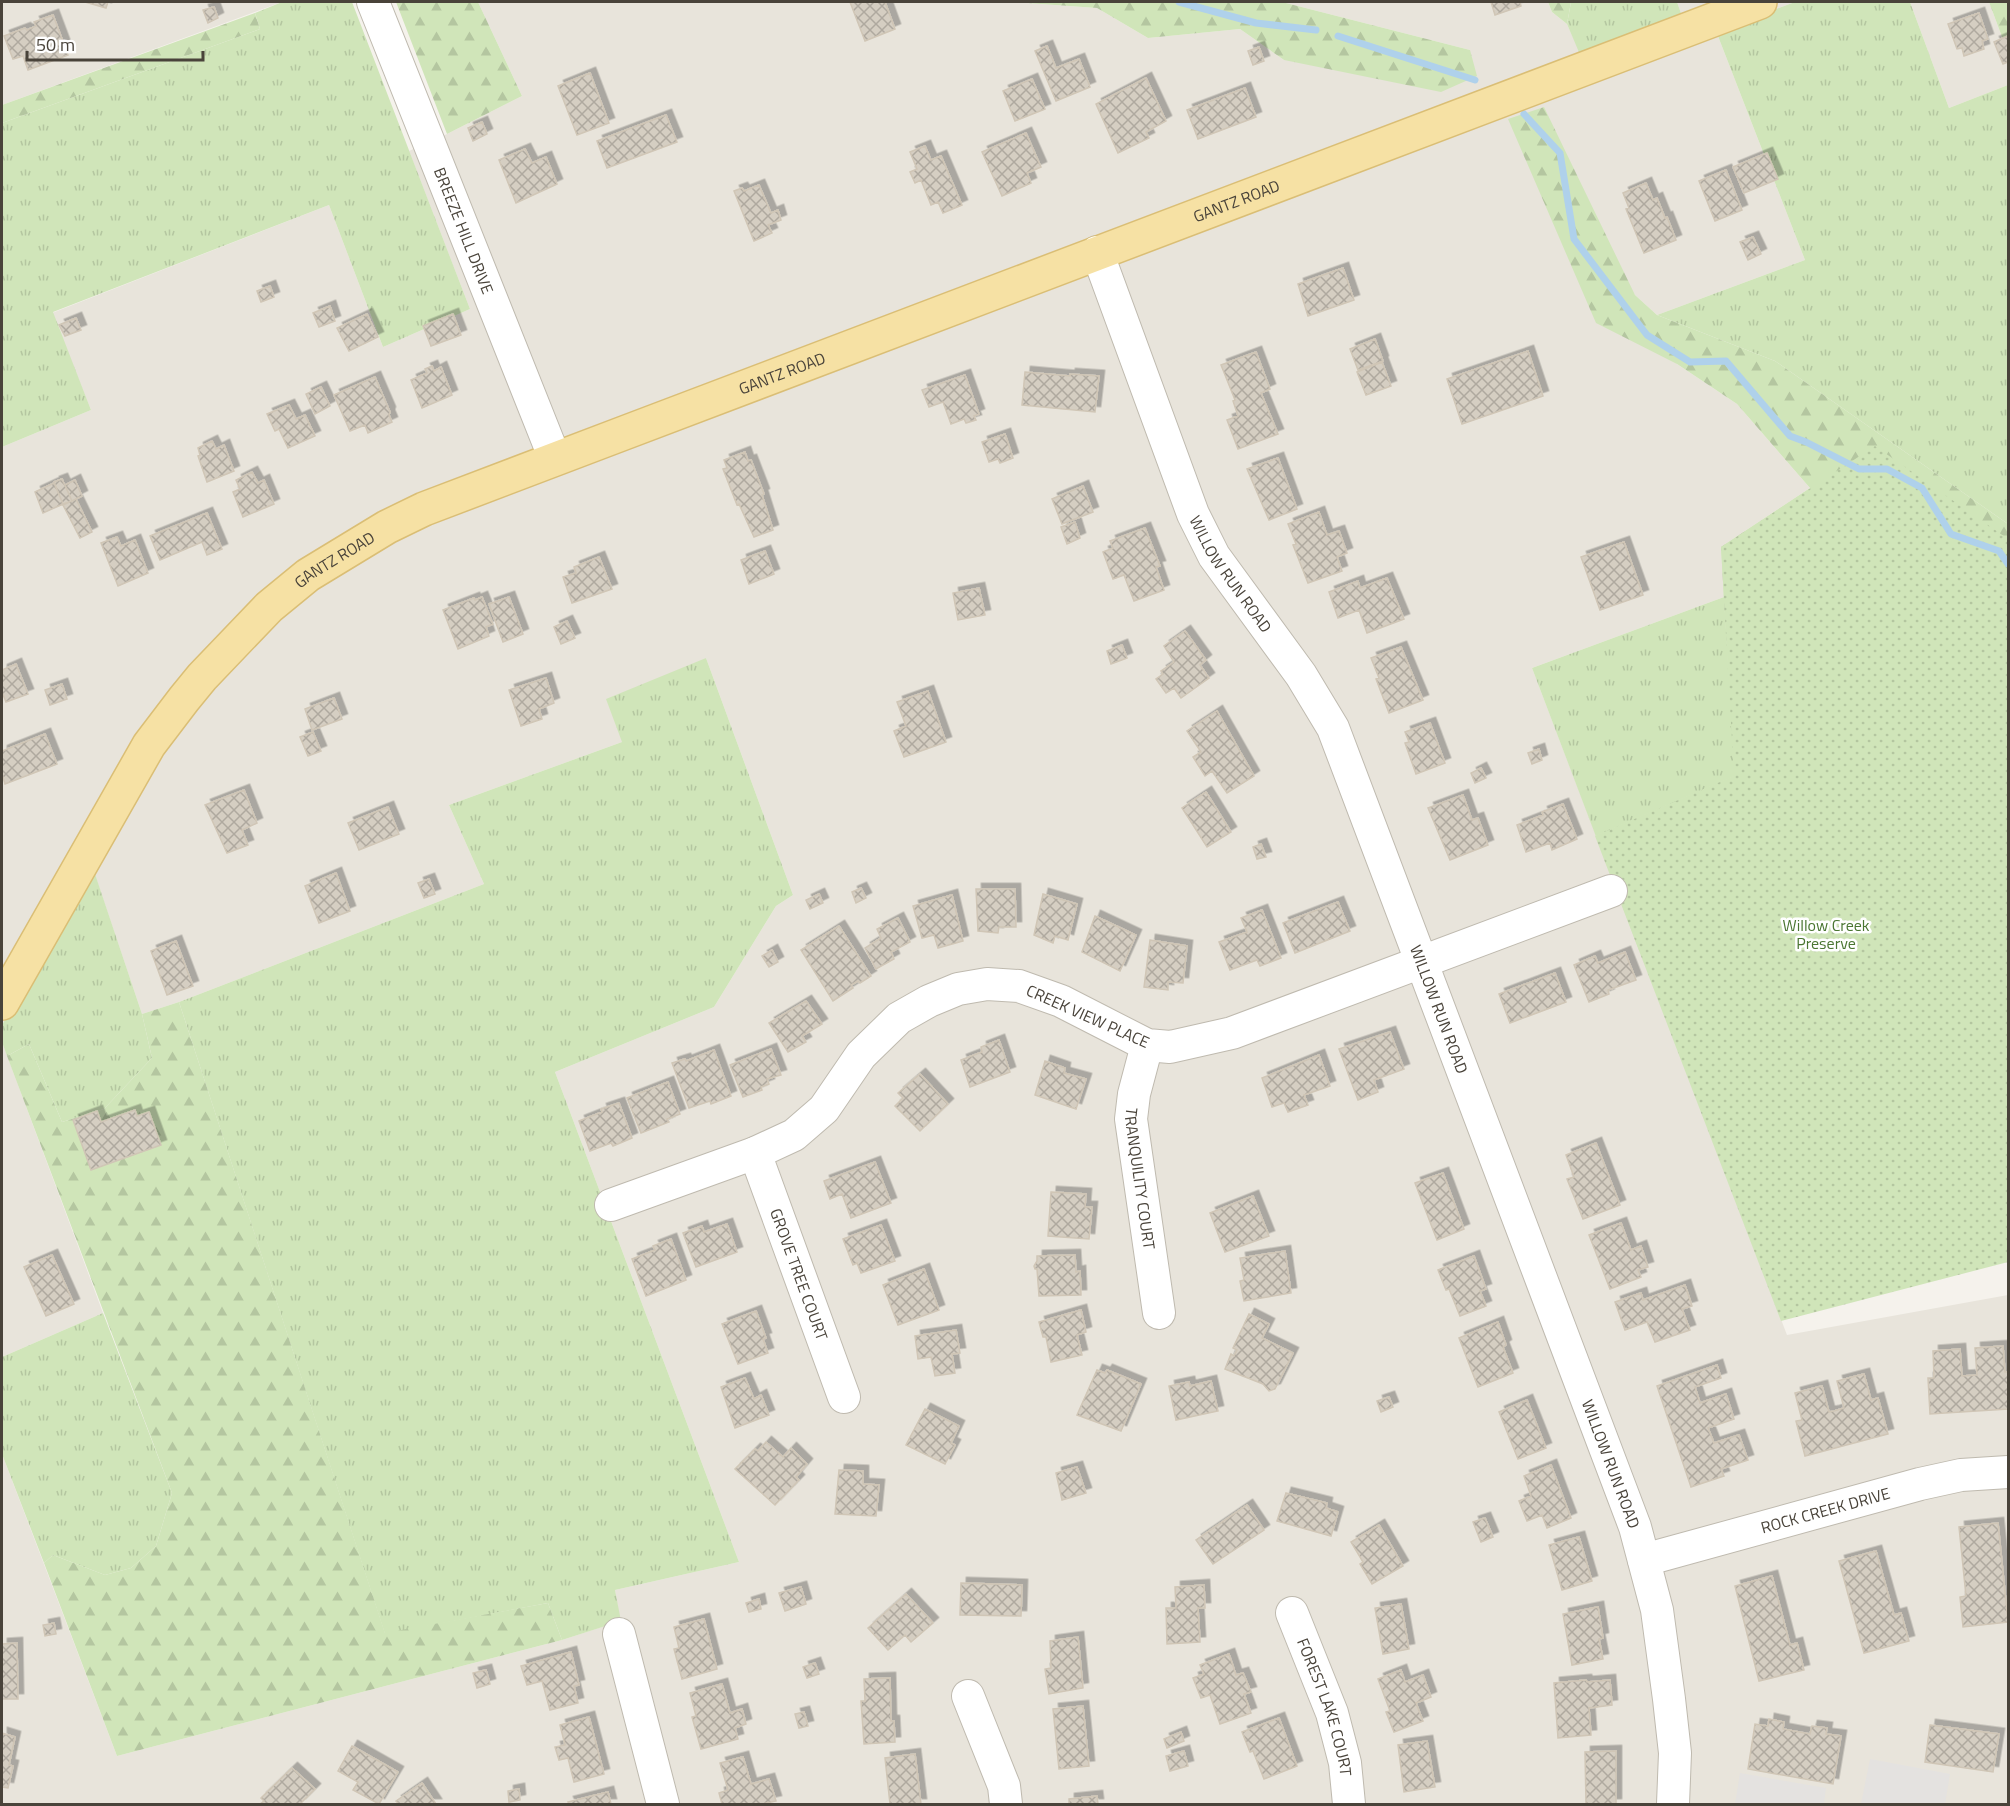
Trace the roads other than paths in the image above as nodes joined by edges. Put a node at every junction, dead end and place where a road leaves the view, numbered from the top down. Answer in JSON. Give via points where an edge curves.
{"nodes":[{"id":1,"x":373,"y":2,"type":"edge"},
{"id":2,"x":1760,"y":2,"type":"edge"},
{"id":3,"x":1097,"y":252,"type":"junction"},
{"id":4,"x":555,"y":459,"type":"junction"},
{"id":5,"x":1611,"y":891,"type":"dead end"},
{"id":6,"x":1421,"y":962,"type":"junction"},
{"id":7,"x":2,"y":1003,"type":"edge"},
{"id":8,"x":1147,"y":1046,"type":"junction"},
{"id":9,"x":754,"y":1153,"type":"junction"},
{"id":10,"x":610,"y":1205,"type":"dead end"},
{"id":11,"x":1158,"y":1313,"type":"dead end"},
{"id":12,"x":844,"y":1397,"type":"dead end"},
{"id":13,"x":2008,"y":1472,"type":"edge"},
{"id":14,"x":1644,"y":1560,"type":"junction"},
{"id":15,"x":1292,"y":1613,"type":"dead end"},
{"id":16,"x":619,"y":1634,"type":"dead end"},
{"id":17,"x":968,"y":1696,"type":"dead end"},
{"id":18,"x":663,"y":1804,"type":"edge"},
{"id":19,"x":1006,"y":1804,"type":"edge"},
{"id":20,"x":1349,"y":1804,"type":"edge"},
{"id":21,"x":1673,"y":1804,"type":"edge"}],
"edges":[{"from":1,"to":4,"type":"street","name":"BREEZE HILL DRIVE"},
{"from":2,"to":3,"type":"main road","name":"GANTZ ROAD"},
{"from":3,"to":4,"type":"main road","name":"GANTZ ROAD"},
{"from":3,"to":6,"type":"street","name":"WILLOW RUN ROAD","via":[[1193,514],[1214,556],[1301,675],[1333,728]]},
{"from":4,"to":7,"type":"main road","name":"GANTZ ROAD","via":[[387,527],[308,575],[269,607],[202,677],[149,746]]},
{"from":5,"to":6,"type":"street","name":"CREEK VIEW PLACE"},
{"from":6,"to":8,"type":"street","name":"CREEK VIEW PLACE","via":[[1232,1033],[1170,1047]]},
{"from":6,"to":14,"type":"street","name":"WILLOW RUN ROAD","via":[[1635,1527]]},
{"from":8,"to":9,"type":"street","name":"CREEK VIEW PLACE","via":[[1061,1001],[1019,986],[987,984],[958,990],[900,1018],[861,1055],[824,1109],[794,1135]]},
{"from":8,"to":11,"type":"street","name":"TRANQUILITY COURT","via":[[1131,1119]]},
{"from":9,"to":10,"type":"street","name":"CREEK VIEW PLACE"},
{"from":9,"to":12,"type":"street","name":"GROVE TREE COURT"},
{"from":13,"to":14,"type":"street","name":"ROCK CREEK DRIVE","via":[[1961,1475],[1920,1484]]},
{"from":14,"to":21,"type":"street","name":"WILLOW RUN ROAD","via":[[1657,1610],[1669,1699],[1675,1753]]},
{"from":15,"to":20,"type":"street","name":"FOREST LAKE COURT","via":[[1332,1713],[1345,1763]]},
{"from":16,"to":18,"type":"street"},
{"from":17,"to":19,"type":"street","via":[[1004,1786]]}]}
